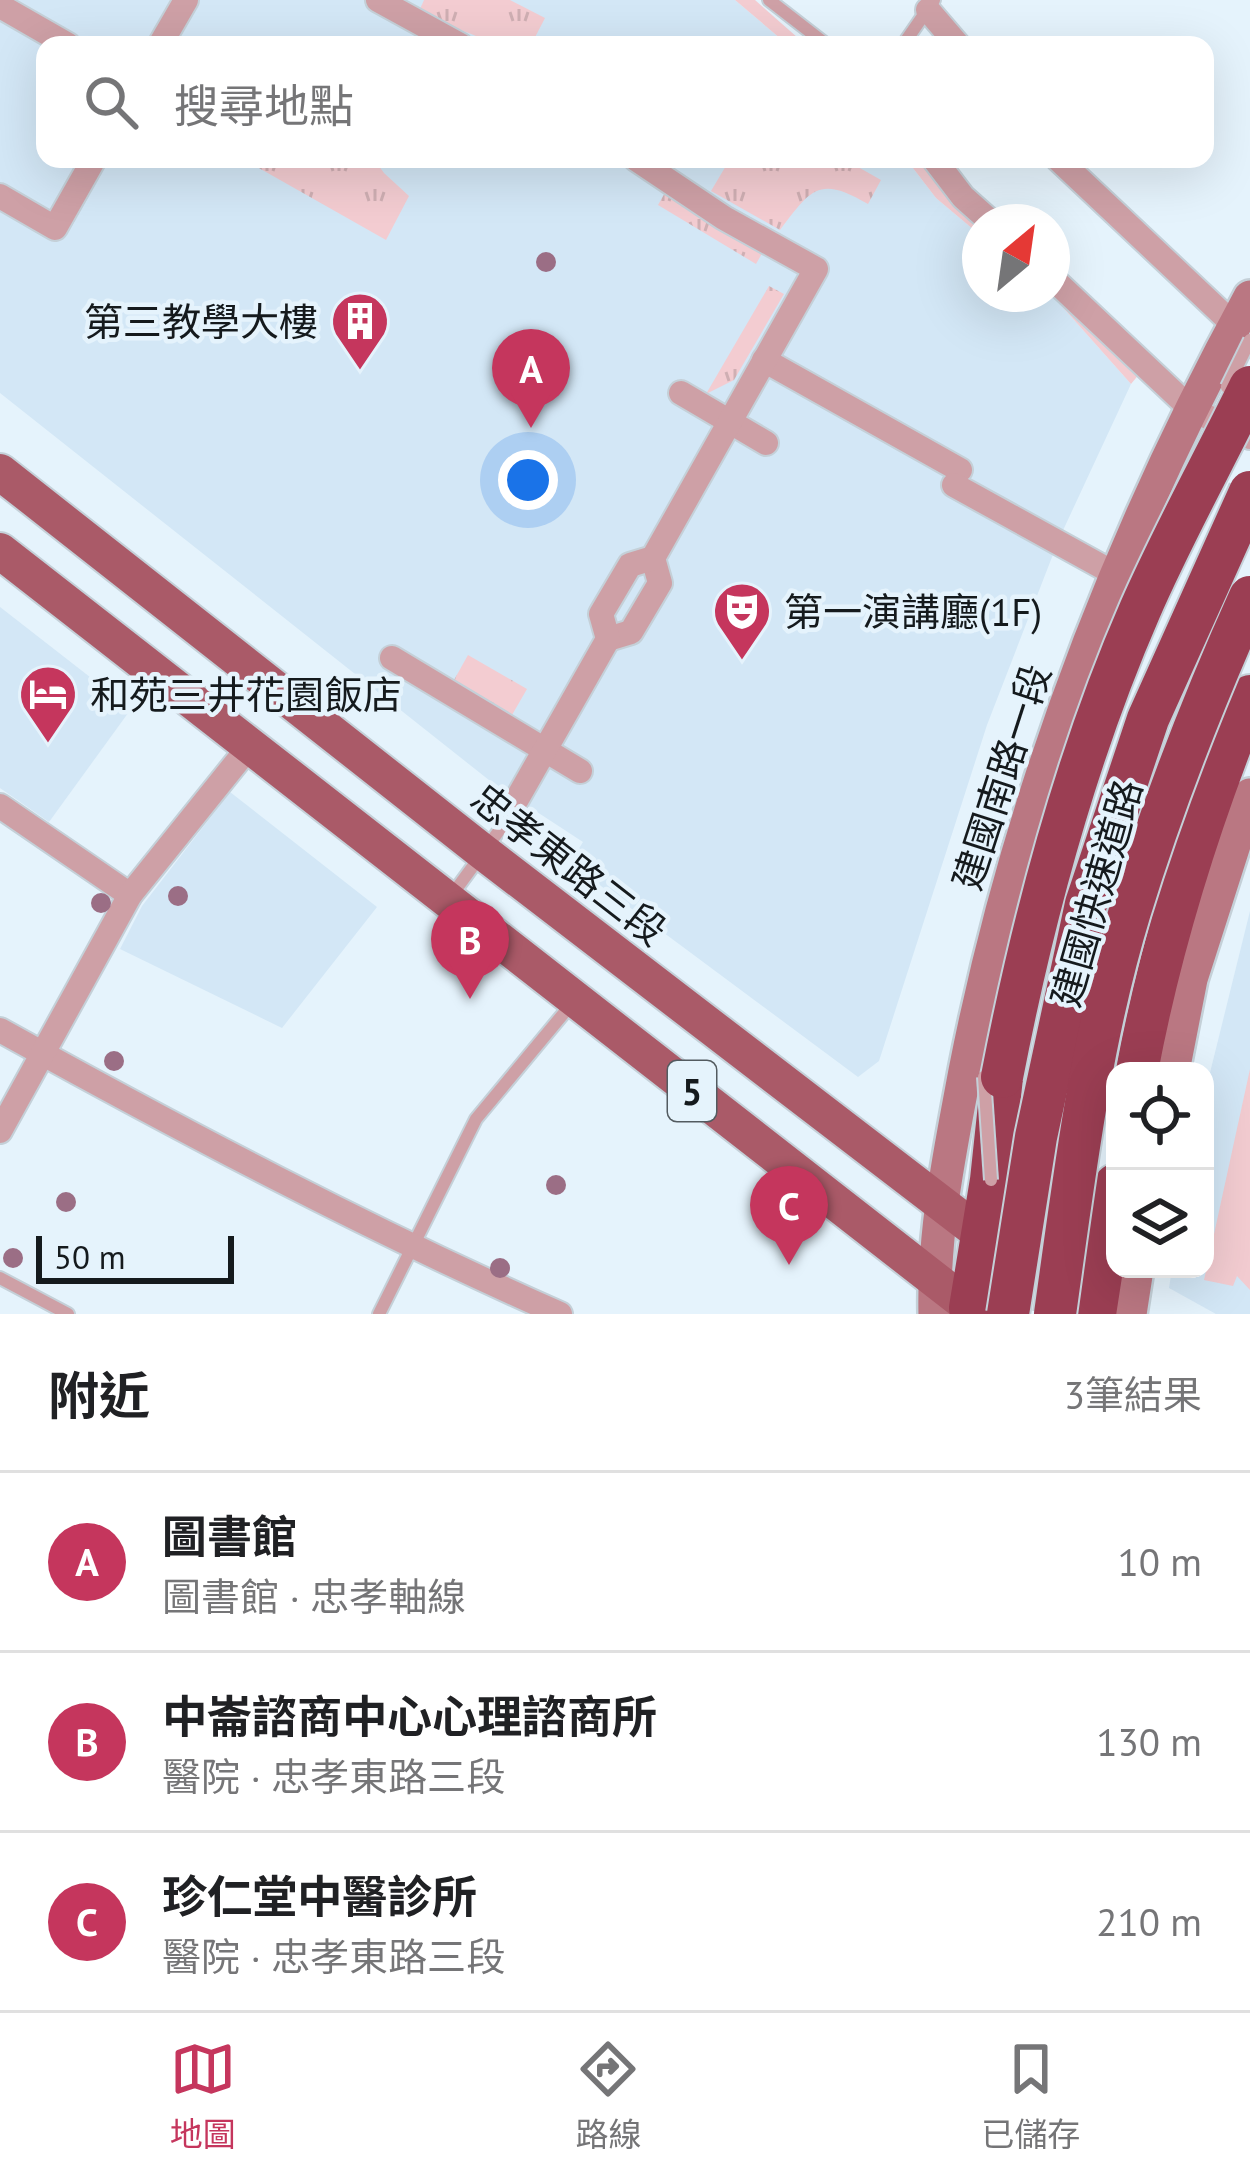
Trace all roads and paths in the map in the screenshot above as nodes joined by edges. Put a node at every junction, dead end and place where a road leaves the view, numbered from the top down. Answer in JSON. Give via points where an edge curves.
{"nodes":[{"id":1,"x":186,"y":0,"type":"edge"},
{"id":2,"x":378,"y":0,"type":"edge"},
{"id":3,"x":770,"y":0,"type":"edge"},
{"id":4,"x":925,"y":3,"type":"edge"},
{"id":5,"x":0,"y":6,"type":"edge"},
{"id":6,"x":52,"y":36,"type":"edge"},
{"id":7,"x":165,"y":36,"type":"edge"},
{"id":8,"x":444,"y":36,"type":"edge"},
{"id":9,"x":815,"y":36,"type":"edge"},
{"id":10,"x":908,"y":36,"type":"edge"},
{"id":11,"x":951,"y":36,"type":"edge"},
{"id":12,"x":89,"y":168,"type":"edge"},
{"id":13,"x":649,"y":168,"type":"edge"},
{"id":14,"x":941,"y":168,"type":"edge"},
{"id":15,"x":1068,"y":168,"type":"edge"},
{"id":16,"x":0,"y":196,"type":"edge"},
{"id":17,"x":971,"y":204,"type":"edge"},
{"id":18,"x":1070,"y":296,"type":"edge"},
{"id":19,"x":1245,"y":320,"type":"edge"},
{"id":20,"x":764,"y":360,"type":"junction"},
{"id":21,"x":1250,"y":387,"type":"edge"},
{"id":22,"x":681,"y":393,"type":"dead end"},
{"id":23,"x":1197,"y":421,"type":"junction"},
{"id":24,"x":730,"y":422,"type":"junction"},
{"id":25,"x":1250,"y":436,"type":"edge"},
{"id":26,"x":766,"y":443,"type":"dead end"},
{"id":27,"x":0,"y":472,"type":"edge"},
{"id":28,"x":1250,"y":492,"type":"edge"},
{"id":29,"x":0,"y":550,"type":"edge"},
{"id":30,"x":1122,"y":583,"type":"junction"},
{"id":31,"x":1250,"y":597,"type":"edge"},
{"id":32,"x":1103,"y":652,"type":"dead end"},
{"id":33,"x":392,"y":658,"type":"dead end"},
{"id":34,"x":1088,"y":692,"type":"dead end"},
{"id":35,"x":1250,"y":696,"type":"edge"},
{"id":36,"x":1250,"y":730,"type":"edge"},
{"id":37,"x":249,"y":747,"type":"junction"},
{"id":38,"x":545,"y":751,"type":"junction"},
{"id":39,"x":580,"y":771,"type":"dead end"},
{"id":40,"x":1059,"y":776,"type":"dead end"},
{"id":41,"x":517,"y":799,"type":"joint"},
{"id":42,"x":1249,"y":804,"type":"edge"},
{"id":43,"x":0,"y":806,"type":"edge"},
{"id":44,"x":1048,"y":821,"type":"dead end"},
{"id":45,"x":484,"y":852,"type":"junction"},
{"id":46,"x":130,"y":895,"type":"junction"},
{"id":47,"x":449,"y":900,"type":"junction"},
{"id":48,"x":575,"y":999,"type":"junction"},
{"id":49,"x":1001,"y":1002,"type":"dead end"},
{"id":50,"x":0,"y":1030,"type":"edge"},
{"id":51,"x":43,"y":1053,"type":"junction"},
{"id":52,"x":1139,"y":1062,"type":"edge"},
{"id":53,"x":1150,"y":1062,"type":"edge"},
{"id":54,"x":1175,"y":1062,"type":"edge"},
{"id":55,"x":0,"y":1131,"type":"edge"},
{"id":56,"x":939,"y":1206,"type":"junction"},
{"id":57,"x":982,"y":1237,"type":"junction"},
{"id":58,"x":411,"y":1248,"type":"junction"},
{"id":59,"x":1106,"y":1269,"type":"edge"},
{"id":60,"x":0,"y":1278,"type":"edge"},
{"id":61,"x":1124,"y":1278,"type":"edge"},
{"id":62,"x":965,"y":1306,"type":"edge"},
{"id":63,"x":68,"y":1314,"type":"edge"},
{"id":64,"x":379,"y":1314,"type":"edge"},
{"id":65,"x":560,"y":1314,"type":"edge"},
{"id":66,"x":1054,"y":1314,"type":"edge"},
{"id":67,"x":1094,"y":1314,"type":"edge"},
{"id":68,"x":1130,"y":1314,"type":"edge"}],
"edges":[{"from":1,"to":7,"type":"street"},
{"from":2,"to":8,"type":"street"},
{"from":3,"to":9,"type":"lane"},
{"from":4,"to":10,"type":"lane"},
{"from":4,"to":11,"type":"street"},
{"from":5,"to":6,"type":"street"},
{"from":12,"to":16,"type":"street","via":[[55,227]]},
{"from":13,"to":20,"type":"street","via":[[816,269]]},
{"from":14,"to":17,"type":"street"},
{"from":15,"to":19,"type":"street"},
{"from":18,"to":23,"type":"street"},
{"from":19,"to":23,"type":"street","name":"建國南路一段"},
{"from":20,"to":24,"type":"street"},
{"from":20,"to":30,"type":"street"},
{"from":21,"to":57,"type":"highway","bridge":true,"via":[[1102,705],[993,1073]]},
{"from":22,"to":24,"type":"street"},
{"from":23,"to":25,"type":"street"},
{"from":23,"to":30,"type":"street","name":"建國南路一段"},
{"from":24,"to":26,"type":"street"},
{"from":24,"to":38,"type":"street","via":[[653,558],[660,583],[631,632],[608,639]]},
{"from":27,"to":45,"type":"main road","name":"忠孝東路三段","number":"5"},
{"from":28,"to":62,"type":"highway","name":"建國快速道路","bridge":true,"via":[[1148,719],[1086,904],[1036,1137]]},
{"from":29,"to":37,"type":"main road","number":"5"},
{"from":30,"to":32,"type":"lane"},
{"from":30,"to":56,"type":"street","name":"建國南路一段","via":[[1049,747],[1005,896]]},
{"from":31,"to":66,"type":"highway","name":"建國快速道路","bridge":true,"via":[[1208,690],[1130,912],[1100,1030]]},
{"from":33,"to":38,"type":"street"},
{"from":34,"to":40,"type":"lane"},
{"from":35,"to":52,"type":"highway","via":[[1188,870]]},
{"from":36,"to":53,"type":"lane"},
{"from":37,"to":46,"type":"street"},
{"from":37,"to":47,"type":"main road","number":"5"},
{"from":38,"to":39,"type":"street"},
{"from":38,"to":41,"type":"street"},
{"from":41,"to":45,"type":"lane"},
{"from":42,"to":54,"type":"street","via":[[1191,980]]},
{"from":43,"to":46,"type":"street"},
{"from":44,"to":49,"type":"lane"},
{"from":45,"to":47,"type":"lane"},
{"from":45,"to":56,"type":"main road","name":"忠孝東路三段","number":"5"},
{"from":46,"to":51,"type":"street"},
{"from":47,"to":48,"type":"main road","number":"5"},
{"from":48,"to":58,"type":"lane","via":[[476,1119]]},
{"from":48,"to":62,"type":"main road","number":"5"},
{"from":50,"to":51,"type":"street"},
{"from":51,"to":55,"type":"street"},
{"from":51,"to":58,"type":"street"},
{"from":56,"to":57,"type":"main road","name":"忠孝東路三段","number":"5"},
{"from":56,"to":62,"type":"street","name":"建國南路一段"},
{"from":57,"to":62,"type":"highway"},
{"from":57,"to":67,"type":"main road","name":"忠孝東路三段","number":"5"},
{"from":58,"to":64,"type":"lane"},
{"from":58,"to":65,"type":"street"},
{"from":59,"to":67,"type":"highway"},
{"from":60,"to":63,"type":"lane"},
{"from":61,"to":68,"type":"street"}]}
